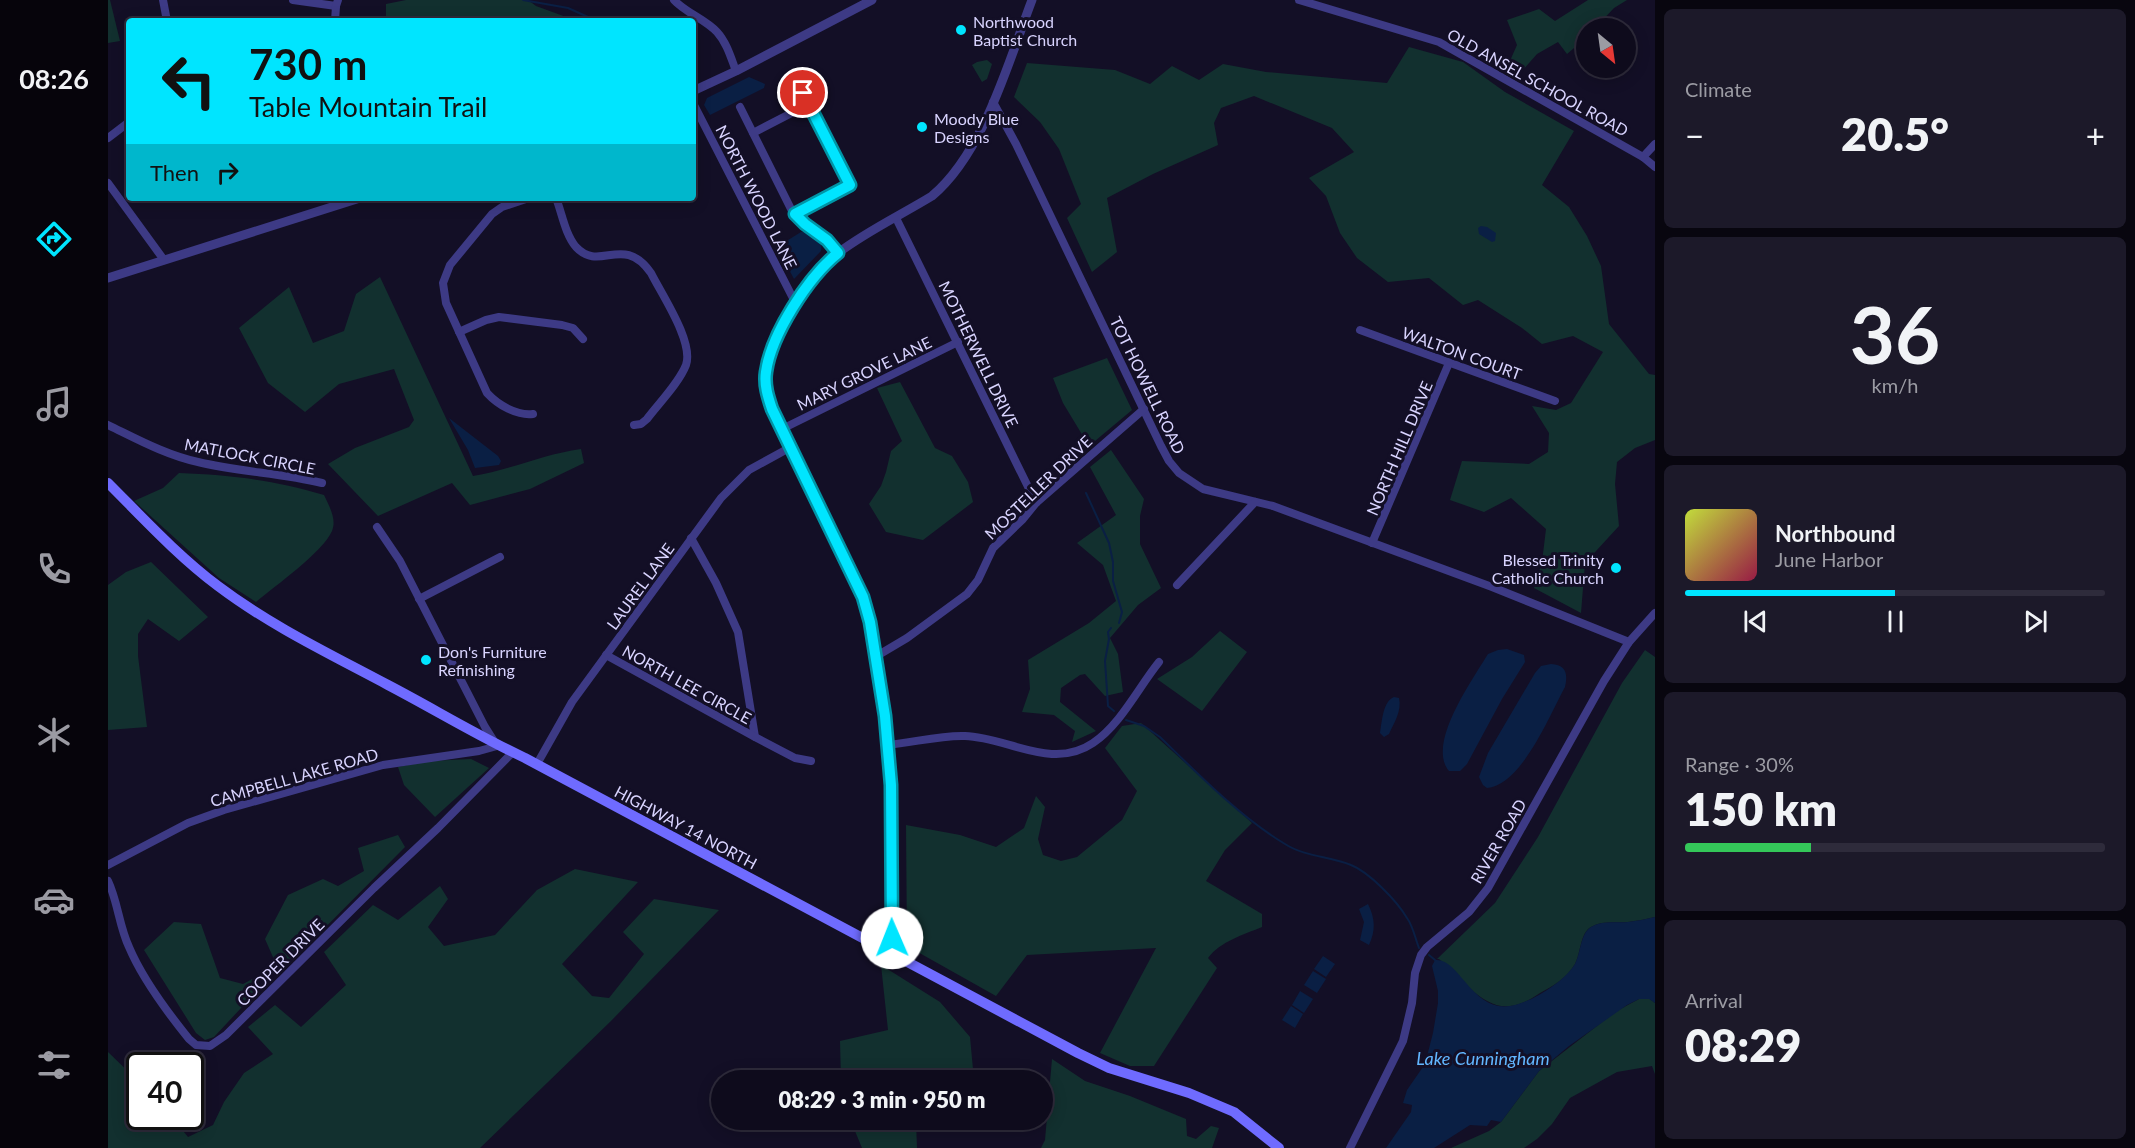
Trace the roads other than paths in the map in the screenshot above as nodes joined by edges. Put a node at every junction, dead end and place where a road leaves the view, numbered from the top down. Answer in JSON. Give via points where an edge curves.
{"nodes":[{"id":1,"x":163,"y":0,"type":"edge"},
{"id":2,"x":293,"y":0,"type":"edge"},
{"id":3,"x":674,"y":0,"type":"edge"},
{"id":4,"x":872,"y":0,"type":"edge"},
{"id":5,"x":1032,"y":0,"type":"edge"},
{"id":6,"x":1299,"y":0,"type":"edge"},
{"id":7,"x":337,"y":3,"type":"edge"},
{"id":8,"x":166,"y":18,"type":"edge"},
{"id":9,"x":335,"y":18,"type":"edge"},
{"id":10,"x":736,"y":71,"type":"junction"},
{"id":11,"x":696,"y":90,"type":"edge"},
{"id":12,"x":803,"y":93,"type":"dead end"},
{"id":13,"x":993,"y":102,"type":"junction"},
{"id":14,"x":809,"y":104,"type":"junction"},
{"id":15,"x":740,"y":107,"type":"dead end"},
{"id":16,"x":696,"y":109,"type":"edge"},
{"id":17,"x":126,"y":124,"type":"edge"},
{"id":18,"x":753,"y":133,"type":"junction"},
{"id":19,"x":108,"y":138,"type":"edge"},
{"id":20,"x":1655,"y":144,"type":"edge"},
{"id":21,"x":1643,"y":157,"type":"junction"},
{"id":22,"x":1655,"y":167,"type":"edge"},
{"id":23,"x":108,"y":183,"type":"edge"},
{"id":24,"x":351,"y":201,"type":"edge"},
{"id":25,"x":520,"y":201,"type":"edge"},
{"id":26,"x":557,"y":201,"type":"edge"},
{"id":27,"x":795,"y":214,"type":"junction"},
{"id":28,"x":896,"y":218,"type":"junction"},
{"id":29,"x":838,"y":253,"type":"junction"},
{"id":30,"x":164,"y":260,"type":"junction"},
{"id":31,"x":108,"y":278,"type":"edge"},
{"id":32,"x":796,"y":304,"type":"junction"},
{"id":33,"x":1360,"y":330,"type":"dead end"},
{"id":34,"x":459,"y":332,"type":"junction"},
{"id":35,"x":583,"y":339,"type":"dead end"},
{"id":36,"x":958,"y":342,"type":"junction"},
{"id":37,"x":1449,"y":363,"type":"junction"},
{"id":38,"x":1555,"y":401,"type":"dead end"},
{"id":39,"x":1144,"y":409,"type":"junction"},
{"id":40,"x":533,"y":414,"type":"dead end"},
{"id":41,"x":108,"y":425,"type":"edge"},
{"id":42,"x":633,"y":425,"type":"dead end"},
{"id":43,"x":782,"y":429,"type":"junction"},
{"id":44,"x":790,"y":447,"type":"junction"},
{"id":45,"x":108,"y":483,"type":"edge"},
{"id":46,"x":322,"y":483,"type":"dead end"},
{"id":47,"x":1255,"y":502,"type":"junction"},
{"id":48,"x":1036,"y":503,"type":"junction"},
{"id":49,"x":377,"y":527,"type":"dead end"},
{"id":50,"x":691,"y":538,"type":"junction"},
{"id":51,"x":1372,"y":543,"type":"junction"},
{"id":52,"x":500,"y":557,"type":"dead end"},
{"id":53,"x":1177,"y":585,"type":"dead end"},
{"id":54,"x":419,"y":599,"type":"junction"},
{"id":55,"x":1655,"y":613,"type":"edge"},
{"id":56,"x":1629,"y":642,"type":"junction"},
{"id":57,"x":606,"y":656,"type":"junction"},
{"id":58,"x":875,"y":657,"type":"junction"},
{"id":59,"x":1159,"y":662,"type":"dead end"},
{"id":60,"x":755,"y":737,"type":"junction"},
{"id":61,"x":497,"y":746,"type":"junction"},
{"id":62,"x":888,"y":746,"type":"junction"},
{"id":63,"x":513,"y":752,"type":"junction"},
{"id":64,"x":811,"y":760,"type":"dead end"},
{"id":65,"x":537,"y":764,"type":"junction"},
{"id":66,"x":108,"y":865,"type":"edge"},
{"id":67,"x":108,"y":881,"type":"edge"},
{"id":68,"x":892,"y":953,"type":"junction"},
{"id":69,"x":1279,"y":1148,"type":"edge"},
{"id":70,"x":1350,"y":1148,"type":"edge"}],
"edges":[{"from":1,"to":8,"type":"street"},
{"from":2,"to":7,"type":"street"},
{"from":3,"to":10,"type":"street","via":[[716,31]]},
{"from":4,"to":10,"type":"street"},
{"from":5,"to":13,"type":"street"},
{"from":6,"to":21,"type":"street","name":"OLD ANSEL SCHOOL ROAD","via":[[1439,42]]},
{"from":7,"to":9,"type":"street"},
{"from":10,"to":11,"type":"street"},
{"from":12,"to":14,"type":"street"},
{"from":13,"to":28,"type":"street","via":[[952,177]]},
{"from":13,"to":39,"type":"street","name":"TOT HOWELL ROAD"},
{"from":14,"to":18,"type":"street"},
{"from":14,"to":27,"type":"street","via":[[850,185]]},
{"from":15,"to":18,"type":"street"},
{"from":16,"to":32,"type":"street","name":"NORTH WOOD LANE"},
{"from":17,"to":19,"type":"street"},
{"from":18,"to":27,"type":"street"},
{"from":20,"to":21,"type":"street"},
{"from":21,"to":22,"type":"street","name":"OLD ANSEL SCHOOL ROAD"},
{"from":23,"to":30,"type":"street"},
{"from":24,"to":30,"type":"street"},
{"from":25,"to":34,"type":"street","via":[[492,214],[447,270],[443,293]]},
{"from":26,"to":42,"type":"street","via":[[568,233],[581,251],[594,256],[630,255],[645,264],[687,346],[682,373],[647,419]]},
{"from":27,"to":29,"type":"street"},
{"from":28,"to":29,"type":"street"},
{"from":28,"to":36,"type":"street","name":"MOTHERWELL DRIVE"},
{"from":29,"to":32,"type":"street","via":[[814,276]]},
{"from":30,"to":31,"type":"street"},
{"from":32,"to":43,"type":"street","via":[[776,341],[765,374],[768,396]]},
{"from":33,"to":37,"type":"street","name":"WALTON COURT"},
{"from":34,"to":35,"type":"street","via":[[499,318],[562,325],[573,328]]},
{"from":34,"to":40,"type":"street","via":[[490,396],[514,411]]},
{"from":36,"to":43,"type":"street","name":"MARY GROVE LANE"},
{"from":36,"to":48,"type":"street","name":"MOTHERWELL DRIVE"},
{"from":37,"to":38,"type":"street","name":"WALTON COURT"},
{"from":37,"to":51,"type":"street","name":"NORTH HILL DRIVE"},
{"from":39,"to":47,"type":"street","name":"TOT HOWELL ROAD","via":[[1169,461],[1186,479],[1215,494]]},
{"from":39,"to":48,"type":"street","name":"MOSTELLER DRIVE"},
{"from":41,"to":46,"type":"street","name":"MATLOCK CIRCLE","via":[[197,462]]},
{"from":43,"to":44,"type":"street"},
{"from":44,"to":50,"type":"street","name":"LAUREL LANE","via":[[739,478]]},
{"from":44,"to":58,"type":"street","via":[[863,597]]},
{"from":45,"to":61,"type":"main road","name":"HIGHWAY 14 NORTH","via":[[190,563],[249,608]]},
{"from":47,"to":51,"type":"street","name":"TOT HOWELL ROAD"},
{"from":47,"to":53,"type":"street"},
{"from":48,"to":58,"type":"street","name":"MOSTELLER DRIVE","via":[[993,548],[967,594]]},
{"from":49,"to":54,"type":"street"},
{"from":50,"to":57,"type":"street","name":"LAUREL LANE"},
{"from":50,"to":60,"type":"street","name":"NORTH LEE CIRCLE","via":[[738,632]]},
{"from":51,"to":56,"type":"street","name":"TOT HOWELL ROAD"},
{"from":52,"to":54,"type":"street"},
{"from":54,"to":61,"type":"street"},
{"from":55,"to":56,"type":"street","name":"RIVER ROAD"},
{"from":56,"to":70,"type":"street","name":"RIVER ROAD","via":[[1488,888],[1469,912],[1421,955],[1402,1041]]},
{"from":57,"to":60,"type":"street","name":"NORTH LEE CIRCLE"},
{"from":57,"to":65,"type":"street","name":"LAUREL LANE","via":[[572,702]]},
{"from":58,"to":62,"type":"street"},
{"from":59,"to":62,"type":"street","via":[[1107,730],[1082,749],[1040,753],[997,740],[966,736]]},
{"from":60,"to":64,"type":"street","name":"NORTH LEE CIRCLE","via":[[795,758]]},
{"from":61,"to":63,"type":"main road","name":"HIGHWAY 14 NORTH"},
{"from":61,"to":66,"type":"street","name":"CAMPBELL LAKE ROAD","via":[[383,765],[226,810],[188,823]]},
{"from":62,"to":68,"type":"street"},
{"from":63,"to":65,"type":"main road","name":"HIGHWAY 14 NORTH"},
{"from":63,"to":67,"type":"street","name":"COOPER DRIVE","via":[[243,1019],[210,1046],[189,1040],[139,966]]},
{"from":65,"to":68,"type":"main road","name":"HIGHWAY 14 NORTH"},
{"from":68,"to":69,"type":"main road","name":"HIGHWAY 14 NORTH","via":[[1097,1062],[1234,1112]]}]}
